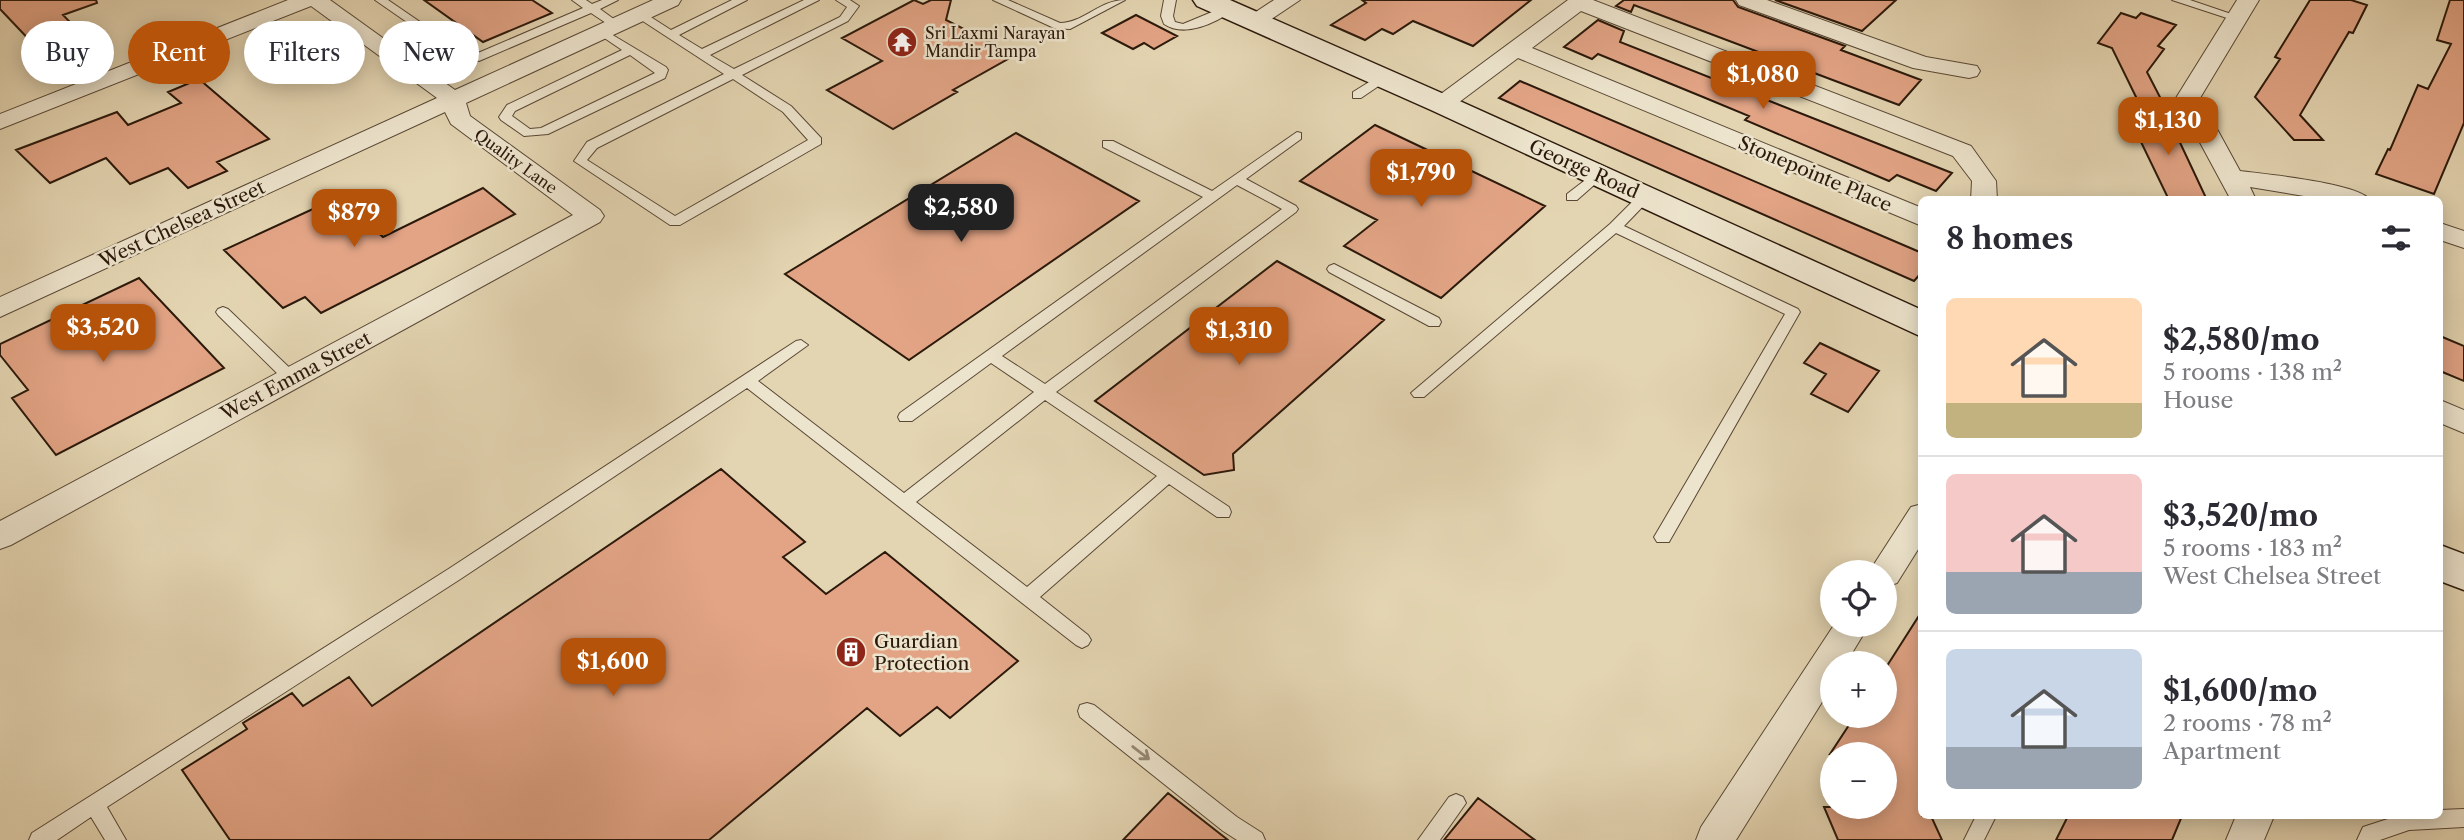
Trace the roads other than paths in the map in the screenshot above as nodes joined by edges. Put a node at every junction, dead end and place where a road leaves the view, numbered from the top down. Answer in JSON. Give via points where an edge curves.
{"nodes":[{"id":1,"x":307,"y":0,"type":"edge"},
{"id":2,"x":316,"y":0,"type":"edge"},
{"id":3,"x":381,"y":0,"type":"edge"},
{"id":4,"x":578,"y":0,"type":"edge"},
{"id":5,"x":612,"y":0,"type":"edge"},
{"id":6,"x":670,"y":0,"type":"edge"},
{"id":7,"x":741,"y":0,"type":"edge"},
{"id":8,"x":813,"y":0,"type":"edge"},
{"id":9,"x":842,"y":0,"type":"edge"},
{"id":10,"x":999,"y":0,"type":"edge"},
{"id":11,"x":1119,"y":0,"type":"edge"},
{"id":12,"x":1170,"y":0,"type":"edge"},
{"id":13,"x":1289,"y":0,"type":"edge"},
{"id":14,"x":1747,"y":0,"type":"edge"},
{"id":15,"x":2178,"y":0,"type":"edge"},
{"id":16,"x":1580,"y":1,"type":"edge"},
{"id":17,"x":592,"y":9,"type":"junction"},
{"id":18,"x":2243,"y":9,"type":"edge"},
{"id":19,"x":1229,"y":10,"type":"edge"},
{"id":20,"x":639,"y":14,"type":"junction"},
{"id":21,"x":609,"y":28,"type":"junction"},
{"id":22,"x":671,"y":34,"type":"junction"},
{"id":23,"x":1515,"y":49,"type":"junction"},
{"id":24,"x":631,"y":50,"type":"junction"},
{"id":25,"x":702,"y":54,"type":"junction"},
{"id":26,"x":1969,"y":71,"type":"dead end"},
{"id":27,"x":734,"y":74,"type":"junction"},
{"id":28,"x":453,"y":99,"type":"junction"},
{"id":29,"x":1443,"y":104,"type":"junction"},
{"id":30,"x":0,"y":122,"type":"edge"},
{"id":31,"x":1297,"y":136,"type":"dead end"},
{"id":32,"x":1108,"y":144,"type":"dead end"},
{"id":33,"x":1597,"y":175,"type":"junction"},
{"id":34,"x":2232,"y":177,"type":"junction"},
{"id":35,"x":1237,"y":179,"type":"junction"},
{"id":36,"x":1984,"y":196,"type":"edge"},
{"id":37,"x":2242,"y":196,"type":"edge"},
{"id":38,"x":2348,"y":196,"type":"edge"},
{"id":39,"x":1213,"y":197,"type":"junction"},
{"id":40,"x":1573,"y":197,"type":"dead end"},
{"id":41,"x":1645,"y":197,"type":"junction"},
{"id":42,"x":591,"y":216,"type":"joint"},
{"id":43,"x":1918,"y":216,"type":"edge"},
{"id":44,"x":1615,"y":227,"type":"junction"},
{"id":45,"x":2443,"y":232,"type":"edge"},
{"id":46,"x":2464,"y":240,"type":"edge"},
{"id":47,"x":1334,"y":269,"type":"dead end"},
{"id":48,"x":0,"y":308,"type":"edge"},
{"id":49,"x":223,"y":312,"type":"dead end"},
{"id":50,"x":1434,"y":322,"type":"dead end"},
{"id":51,"x":1918,"y":323,"type":"edge"},
{"id":52,"x":801,"y":345,"type":"dead end"},
{"id":53,"x":991,"y":356,"type":"junction"},
{"id":54,"x":291,"y":378,"type":"junction"},
{"id":55,"x":748,"y":381,"type":"junction"},
{"id":56,"x":1045,"y":393,"type":"junction"},
{"id":57,"x":1419,"y":393,"type":"dead end"},
{"id":58,"x":2443,"y":412,"type":"edge"},
{"id":59,"x":906,"y":417,"type":"dead end"},
{"id":60,"x":2464,"y":422,"type":"edge"},
{"id":61,"x":1168,"y":475,"type":"junction"},
{"id":62,"x":906,"y":501,"type":"junction"},
{"id":63,"x":1223,"y":512,"type":"dead end"},
{"id":64,"x":1918,"y":522,"type":"edge"},
{"id":65,"x":0,"y":536,"type":"edge"},
{"id":66,"x":1663,"y":537,"type":"dead end"},
{"id":67,"x":1894,"y":560,"type":"edge"},
{"id":68,"x":2443,"y":563,"type":"edge"},
{"id":69,"x":2464,"y":573,"type":"edge"},
{"id":70,"x":1028,"y":597,"type":"junction"},
{"id":71,"x":1844,"y":637,"type":"edge"},
{"id":72,"x":1082,"y":640,"type":"dead end"},
{"id":73,"x":1087,"y":711,"type":"dead end"},
{"id":74,"x":1456,"y":803,"type":"dead end"},
{"id":75,"x":95,"y":805,"type":"junction"},
{"id":76,"x":2464,"y":818,"type":"edge"},
{"id":77,"x":1984,"y":819,"type":"edge"},
{"id":78,"x":2254,"y":819,"type":"edge"},
{"id":79,"x":39,"y":840,"type":"edge"},
{"id":80,"x":116,"y":840,"type":"edge"},
{"id":81,"x":1255,"y":840,"type":"edge"},
{"id":82,"x":1428,"y":840,"type":"edge"},
{"id":83,"x":1715,"y":840,"type":"edge"},
{"id":84,"x":1974,"y":840,"type":"edge"},
{"id":85,"x":2245,"y":840,"type":"edge"},
{"id":86,"x":2367,"y":840,"type":"edge"}],
"edges":[{"from":1,"to":30,"type":"street"},
{"from":2,"to":28,"type":"street","name":"Quality Lane"},
{"from":3,"to":17,"type":"lane","via":[[454,50],[479,57]]},
{"from":4,"to":17,"type":"lane"},
{"from":5,"to":17,"type":"lane"},
{"from":6,"to":20,"type":"street","name":"West Chelsea Street"},
{"from":7,"to":22,"type":"lane"},
{"from":8,"to":25,"type":"lane"},
{"from":9,"to":27,"type":"lane","via":[[853,6],[844,19]]},
{"from":10,"to":11,"type":"lane","via":[[1058,26],[1070,26]]},
{"from":12,"to":19,"type":"lane","via":[[1170,24],[1183,28]]},
{"from":13,"to":19,"type":"street"},
{"from":14,"to":26,"type":"street","via":[[1921,63]]},
{"from":15,"to":18,"type":"lane"},
{"from":16,"to":23,"type":"street"},
{"from":16,"to":36,"type":"street","via":[[1962,151],[1984,181]]},
{"from":17,"to":21,"type":"lane"},
{"from":18,"to":34,"type":"street","via":[[2188,98]]},
{"from":19,"to":29,"type":"street","name":"George Road","via":[[1369,86]]},
{"from":20,"to":21,"type":"street","name":"West Chelsea Street"},
{"from":20,"to":22,"type":"lane"},
{"from":21,"to":24,"type":"lane"},
{"from":21,"to":28,"type":"street","name":"West Chelsea Street"},
{"from":22,"to":25,"type":"lane"},
{"from":23,"to":29,"type":"street"},
{"from":23,"to":43,"type":"street","name":"Stonepointe Place"},
{"from":24,"to":24,"type":"lane","via":[[662,70],[661,75],[544,131],[528,133],[505,117],[511,108]]},
{"from":25,"to":27,"type":"lane"},
{"from":27,"to":27,"type":"lane","via":[[593,145],[580,161],[675,222],[816,141],[787,109]]},
{"from":28,"to":42,"type":"street","name":"Quality Lane","via":[[459,119]]},
{"from":28,"to":48,"type":"street","name":"West Chelsea Street"},
{"from":29,"to":33,"type":"street","name":"George Road"},
{"from":31,"to":35,"type":"lane"},
{"from":32,"to":39,"type":"lane"},
{"from":33,"to":40,"type":"lane"},
{"from":33,"to":41,"type":"street","name":"George Road"},
{"from":34,"to":37,"type":"street"},
{"from":34,"to":38,"type":"street"},
{"from":35,"to":39,"type":"lane"},
{"from":35,"to":56,"type":"lane","via":[[1291,209]]},
{"from":39,"to":53,"type":"lane"},
{"from":41,"to":44,"type":"lane"},
{"from":41,"to":51,"type":"street","name":"George Road"},
{"from":42,"to":54,"type":"street","name":"West Emma Street"},
{"from":44,"to":57,"type":"lane"},
{"from":44,"to":66,"type":"lane","via":[[1793,312]]},
{"from":45,"to":46,"type":"street"},
{"from":47,"to":50,"type":"lane"},
{"from":49,"to":54,"type":"lane"},
{"from":52,"to":55,"type":"lane"},
{"from":53,"to":56,"type":"lane"},
{"from":53,"to":59,"type":"lane"},
{"from":54,"to":65,"type":"street","name":"West Emma Street"},
{"from":55,"to":62,"type":"lane"},
{"from":55,"to":75,"type":"lane"},
{"from":56,"to":61,"type":"lane"},
{"from":56,"to":62,"type":"lane"},
{"from":58,"to":60,"type":"street"},
{"from":61,"to":63,"type":"lane"},
{"from":61,"to":70,"type":"lane"},
{"from":62,"to":70,"type":"lane"},
{"from":64,"to":67,"type":"street"},
{"from":68,"to":69,"type":"street"},
{"from":70,"to":72,"type":"lane"},
{"from":71,"to":83,"type":"street"},
{"from":73,"to":81,"type":"lane","one_way":true},
{"from":74,"to":82,"type":"lane"},
{"from":75,"to":79,"type":"lane"},
{"from":75,"to":80,"type":"lane"},
{"from":76,"to":86,"type":"lane","via":[[2409,821],[2370,834]]},
{"from":77,"to":84,"type":"lane"},
{"from":78,"to":85,"type":"street"}]}
